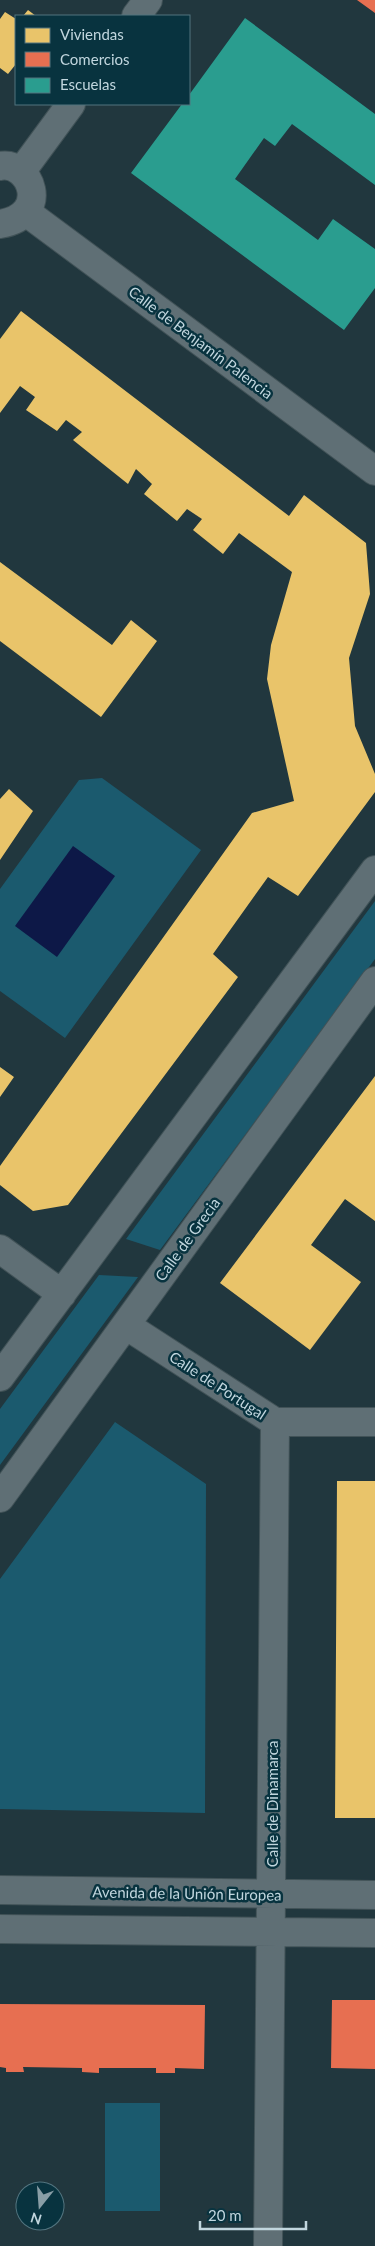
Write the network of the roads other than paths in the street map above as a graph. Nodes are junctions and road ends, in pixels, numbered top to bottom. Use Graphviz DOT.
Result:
graph roads {
  1 [pos="148,0"];
  2 [pos="137,15"];
  3 [pos="70,105"];
  4 [pos="10,169"];
  5 [pos="26,212"];
  6 [pos="0,224"];
  7 [pos="375,471"];
  8 [pos="375,870"];
  9 [pos="375,981"];
  10 [pos="0,1249"];
  11 [pos="62,1294"];
  12 [pos="127,1326"];
  13 [pos="0,1377"];
  14 [pos="275,1422"];
  15 [pos="375,1422"];
  16 [pos="0,1498"];
  17 [pos="0,1890"];
  18 [pos="272,1894"];
  19 [pos="375,1895"];
  20 [pos="0,1930"];
  21 [pos="272,1932"];
  22 [pos="375,1933"];
  23 [pos="268,2246"];
  1 -- 2 [label="street"];
  3 -- 4 [label="street"];
  4 -- 5 [label="street"];
  5 -- 6 [label="street"];
  5 -- 7 [label="street, Calle de Benjamín Palencia"];
  8 -- 11 [label="street"];
  9 -- 12 [label="street, Calle de Grecia"];
  10 -- 11 [label="street"];
  11 -- 13 [label="street"];
  12 -- 14 [label="street, Calle de Portugal"];
  12 -- 16 [label="street, Calle de Grecia"];
  14 -- 15 [label="street, Calle de Portugal"];
  14 -- 18 [label="street, Calle de Dinamarca"];
  17 -- 18 [label="street, Avenida de la Unión Europea"];
  18 -- 19 [label="street, Avenida de la Unión Europea"];
  18 -- 21 [label="street, Calle de Dinamarca"];
  20 -- 21 [label="street"];
  21 -- 22 [label="street"];
  21 -- 23 [label="street, Calle de Dinamarca"];
}
